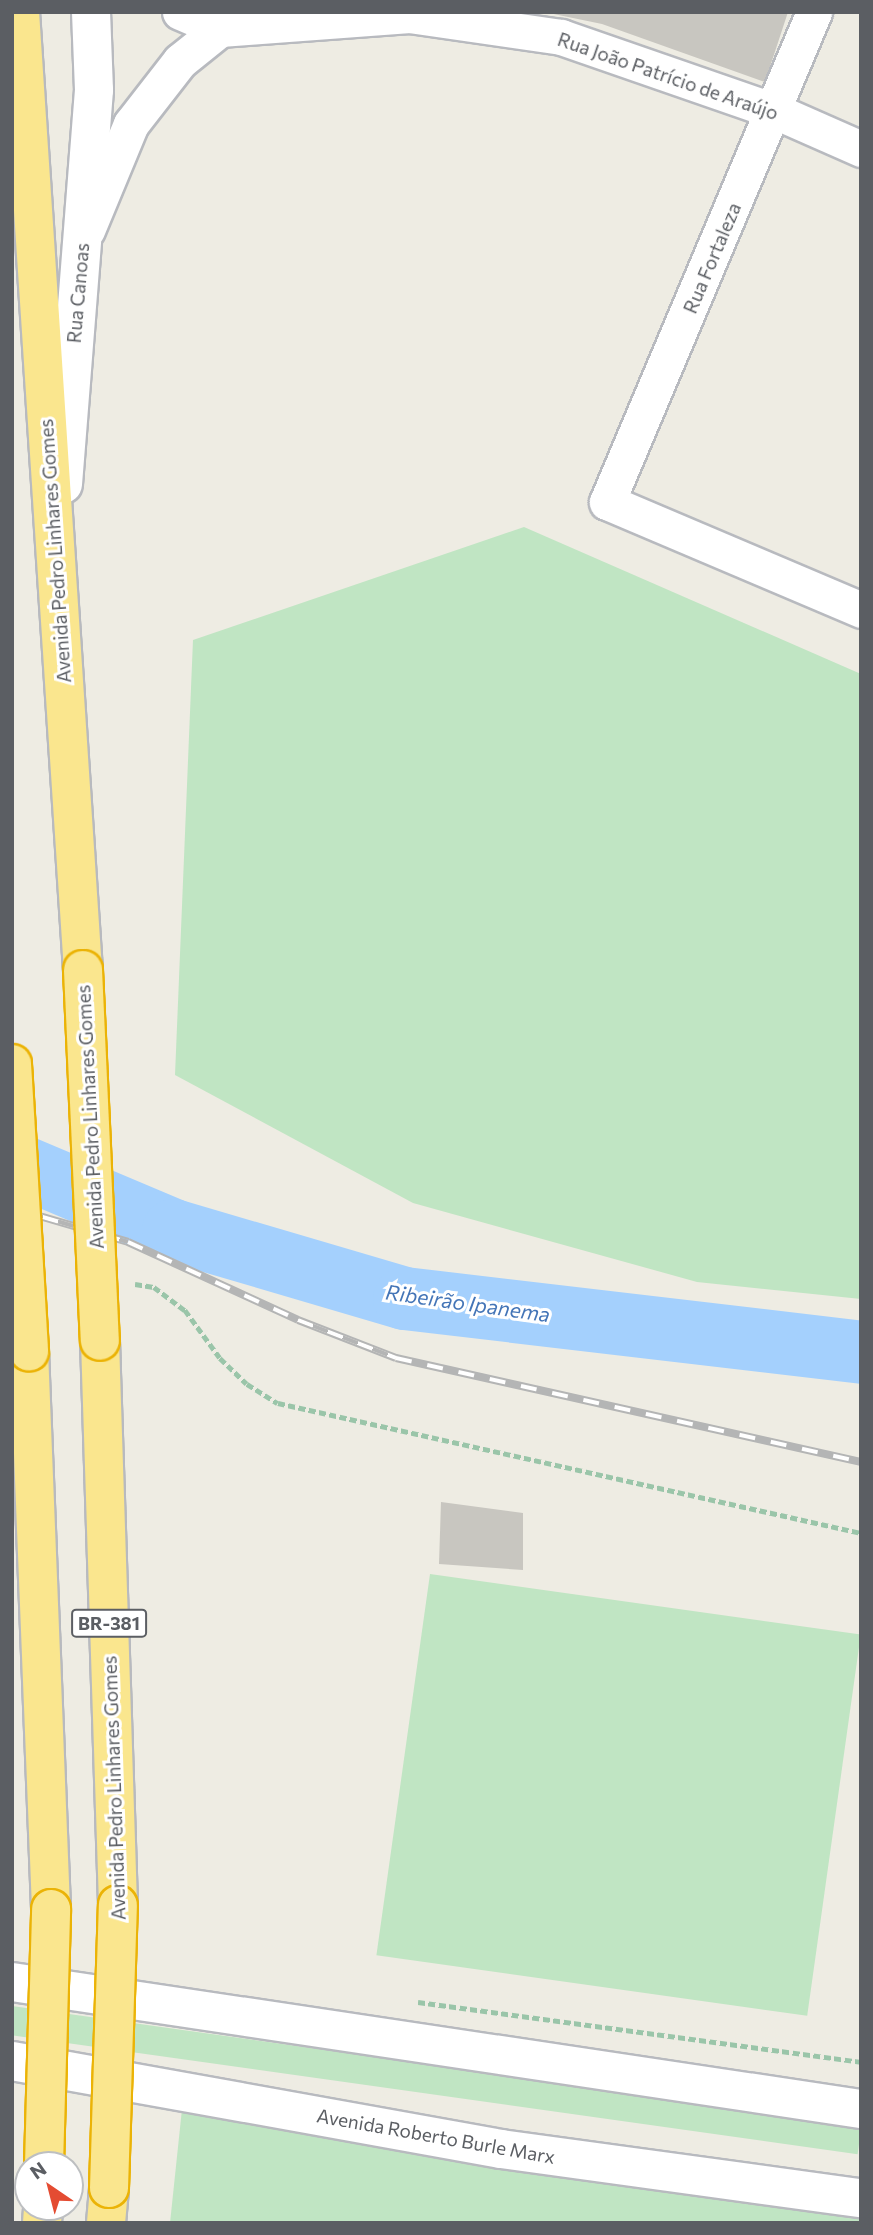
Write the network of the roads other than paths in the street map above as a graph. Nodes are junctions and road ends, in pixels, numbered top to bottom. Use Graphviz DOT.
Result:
graph roads {
  1 [pos="20,12"];
  2 [pos="91,12"];
  3 [pos="180,12"];
  4 [pos="814,12"];
  5 [pos="220,30"];
  6 [pos="775,111"];
  7 [pos="861,149"];
  8 [pos="82,242"];
  9 [pos="55,573"];
  10 [pos="861,610"];
  11 [pos="12,1064"];
  12 [pos="12,1983"];
  13 [pos="12,2061"];
  14 [pos="861,2109"];
  15 [pos="44,2151"];
  16 [pos="861,2198"];
  17 [pos="108,2205"];
  1 -- 9 [label="highway, Avenida Pedro Linhares Gomes / BR-381"];
  2 -- 8 [label="main road, Rua Canoas"];
  3 -- 5 [label="street"];
  4 -- 6 [label="street, Rua Fortaleza"];
  5 -- 6 [label="street, Rua João Patrício de Araújo"];
  5 -- 8 [label="street"];
  6 -- 7 [label="street, Rua João Patrício de Araújo"];
  6 -- 10 [label="street, Rua Fortaleza"];
  8 -- 9 [label="main road, Rua Canoas"];
  9 -- 17 [label="highway, Avenida Pedro Linhares Gomes / BR-381, bridge"];
  11 -- 15 [label="highway, bridge"];
  12 -- 14 [label="main road"];
  13 -- 16 [label="main road, Avenida Roberto Burle Marx"];
}
